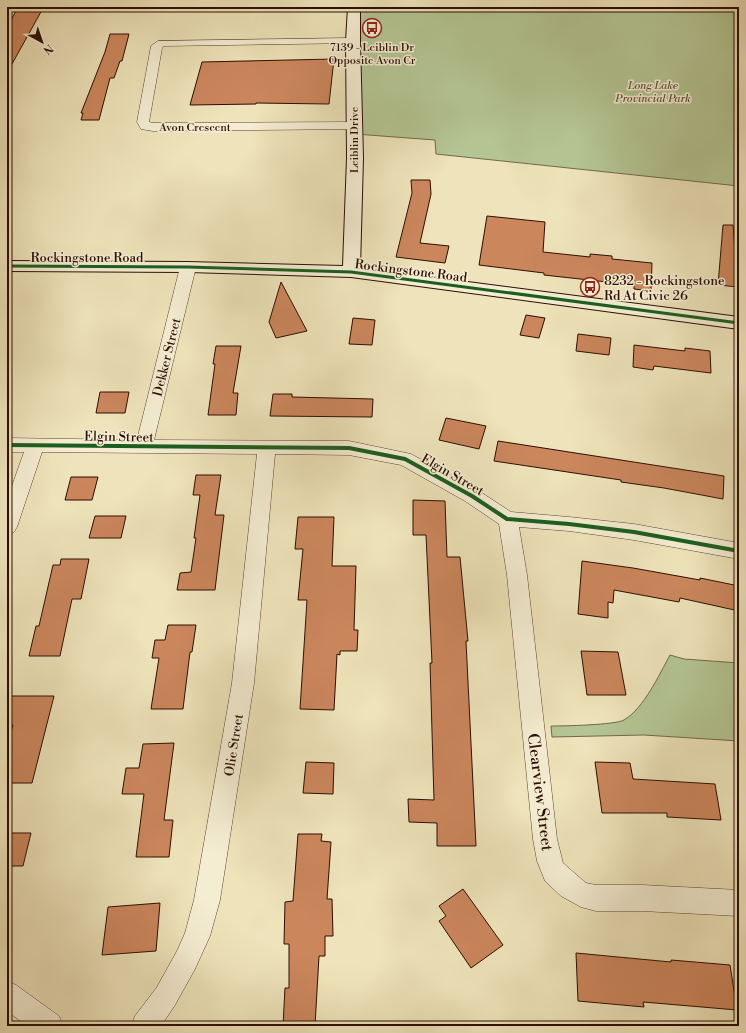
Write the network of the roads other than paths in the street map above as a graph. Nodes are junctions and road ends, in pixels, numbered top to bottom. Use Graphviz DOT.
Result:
graph roads {
  1 [pos="354,7"];
  2 [pos="353,42"];
  3 [pos="355,126"];
  4 [pos="7,266"];
  5 [pos="188,267"];
  6 [pos="351,272"];
  7 [pos="739,323"];
  8 [pos="7,445"];
  9 [pos="36,445"];
  10 [pos="144,446"];
  11 [pos="267,448"];
  12 [pos="506,519"];
  13 [pos="7,527"];
  14 [pos="739,551"];
  15 [pos="739,903"];
  16 [pos="7,994"];
  17 [pos="49,1026"];
  18 [pos="145,1026"];
  1 -- 2 [label="street, Leiblin Drive"];
  2 -- 3 [label="street, Leiblin Drive"];
  2 -- 3 [label="street, Avon Crescent"];
  3 -- 6 [label="street, Leiblin Drive"];
  4 -- 5 [label="street, Rockingstone Road"];
  5 -- 6 [label="street, Rockingstone Road"];
  5 -- 10 [label="street, Dekker Street"];
  6 -- 7 [label="street, Rockingstone Road"];
  8 -- 9 [label="street, Elgin Street"];
  9 -- 10 [label="street, Elgin Street"];
  9 -- 13 [label="street"];
  10 -- 11 [label="street, Elgin Street"];
  11 -- 12 [label="street, Elgin Street"];
  11 -- 18 [label="street, Olie Street"];
  12 -- 14 [label="street, Elgin Street"];
  12 -- 15 [label="street, Clearview Street"];
  16 -- 17 [label="street"];
}
